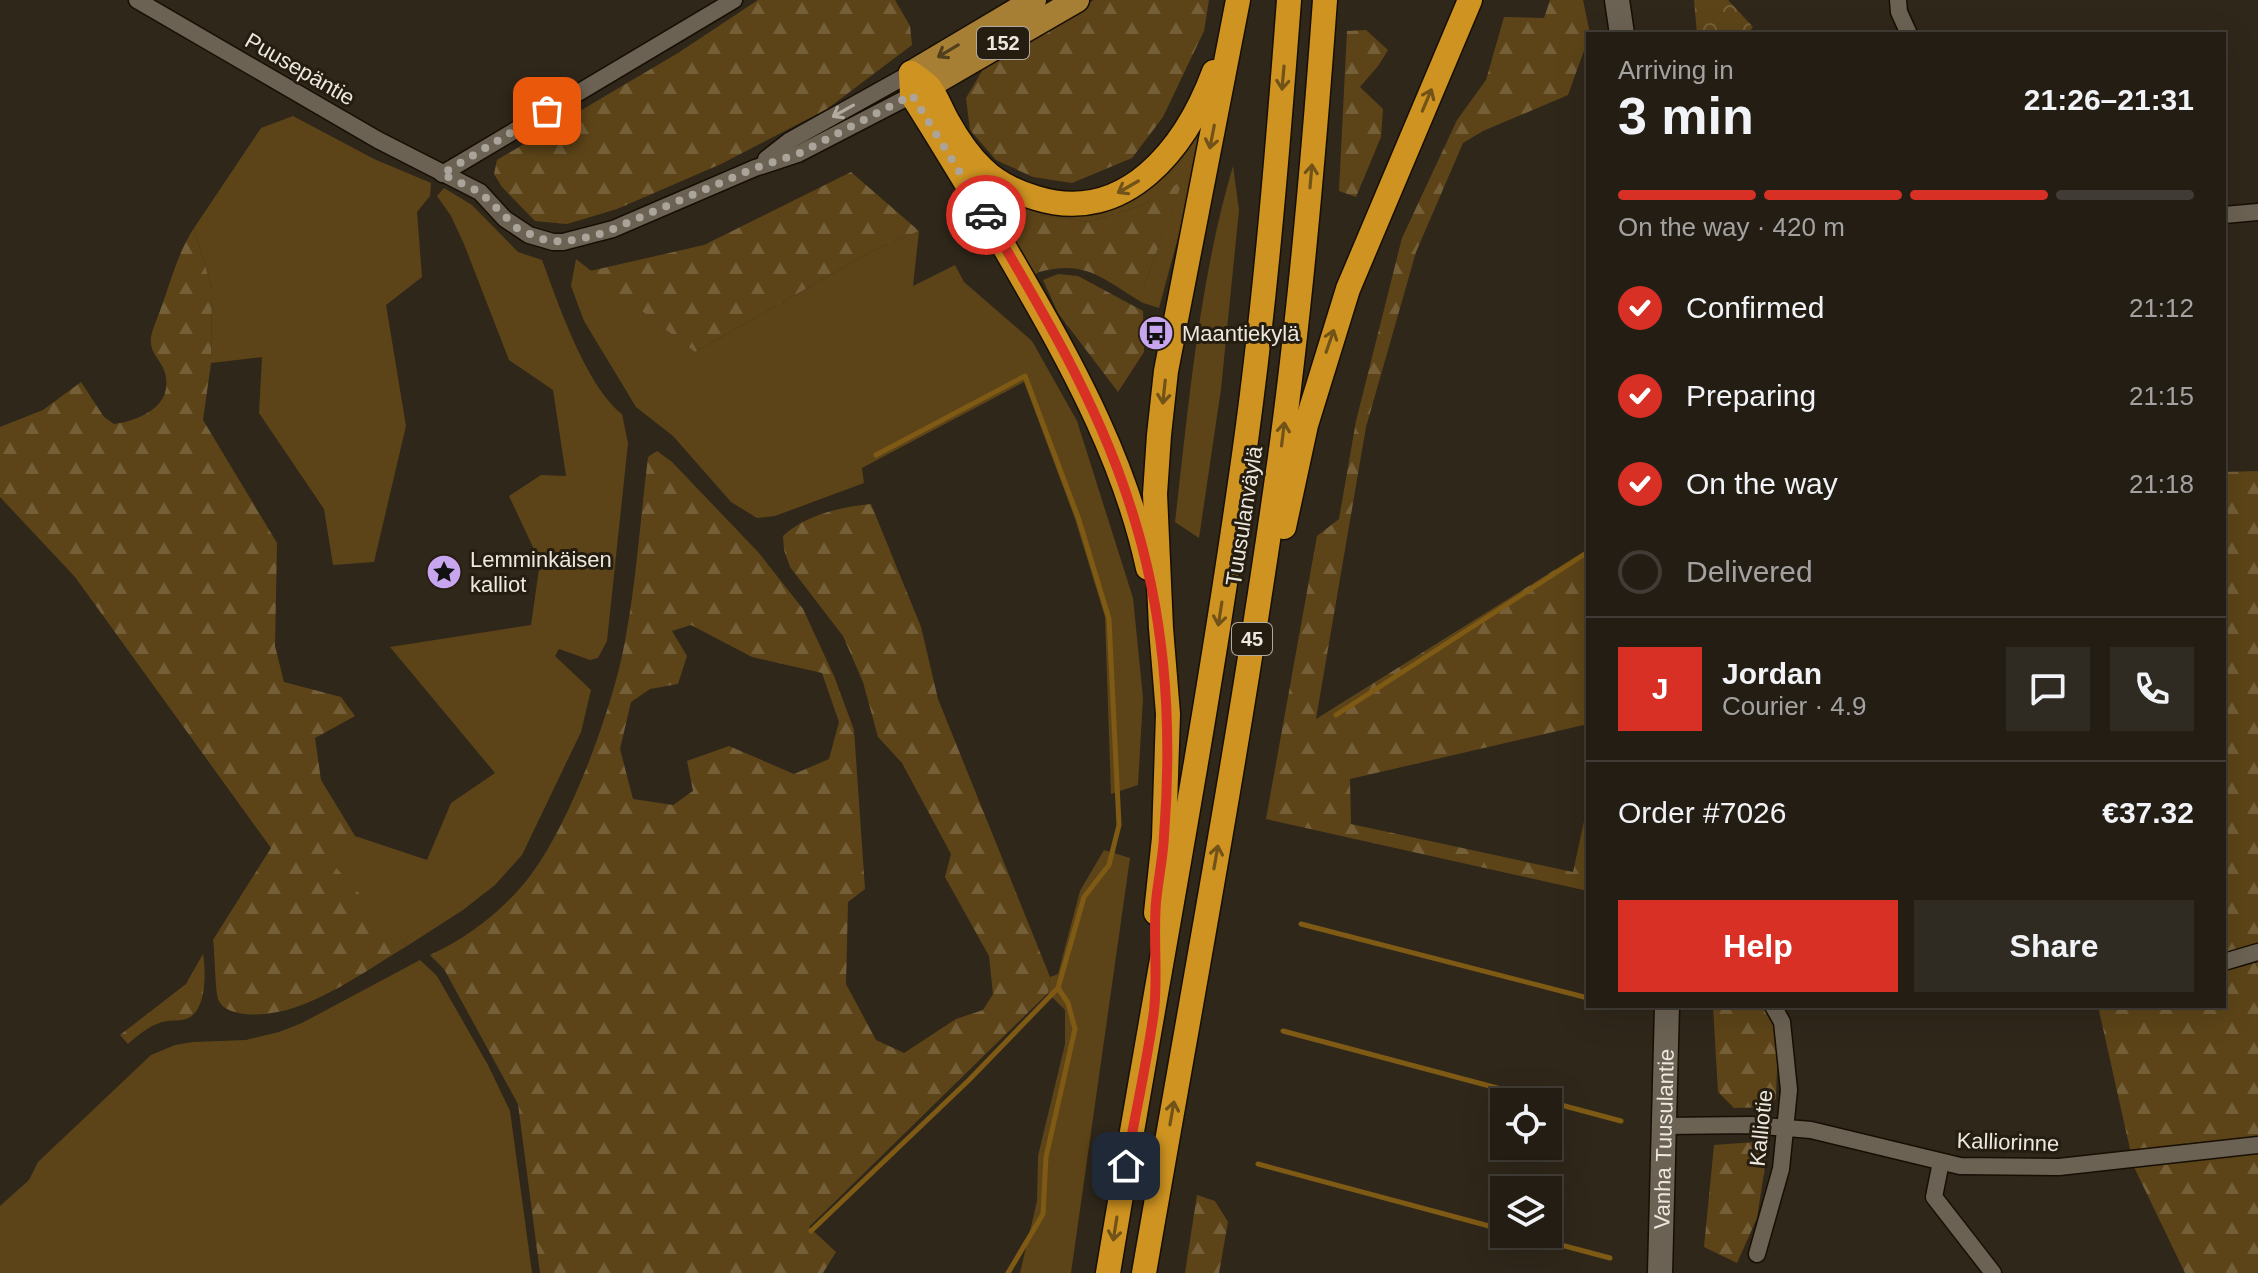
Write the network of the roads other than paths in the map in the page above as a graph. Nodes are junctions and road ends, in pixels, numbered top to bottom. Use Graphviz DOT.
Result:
graph roads {
  1 [pos="137,0"];
  2 [pos="734,0"];
  3 [pos="1034,0"];
  4 [pos="1077,0"];
  5 [pos="1289,0"];
  6 [pos="1325,0"];
  7 [pos="1470,0"];
  8 [pos="1617,0"];
  9 [pos="1898,0"];
  10 [pos="1237,2"];
  11 [pos="1622,32"];
  12 [pos="1908,32"];
  13 [pos="917,85"];
  14 [pos="442,174"];
  15 [pos="2258,212"];
  16 [pos="2226,215"];
  17 [pos="1161,628"];
  18 [pos="1240,716"];
  19 [pos="2258,952"];
  20 [pos="2226,961"];
  21 [pos="1667,1008"];
  22 [pos="1774,1008"];
  23 [pos="1154,1010"];
  24 [pos="1664,1126"];
  25 [pos="1785,1127"];
  26 [pos="2258,1145"];
  27 [pos="1941,1162"];
  28 [pos="1757,1254"];
  29 [pos="1108,1273"];
  30 [pos="1144,1273"];
  31 [pos="1660,1273"];
  32 [pos="1993,1273"];
  1 -- 14 [label="street, Puusepäntie"];
  2 -- 14 [label="street"];
  3 -- 13 [label="main road, 152, one-way"];
  4 -- 13 [label="main road, 152"];
  5 -- 23 [label="highway, Tuusulanväylä / 45, one-way"];
  18 -- 6 [label="highway, Tuusulanväylä / 45, one-way"];
  18 -- 7 [label="highway, one-way"];
  8 -- 11 [label="main road"];
  9 -- 12 [label="street"];
  10 -- 13 [label="highway, one-way"];
  10 -- 17 [label="highway, one-way"];
  13 -- 14 [label="street, Puusepäntie"];
  13 -- 17 [label="highway"];
  15 -- 16 [label="street"];
  17 -- 23 [label="highway"];
  30 -- 18 [label="highway, Tuusulanväylä / 45, one-way"];
  19 -- 20 [label="street"];
  21 -- 24 [label="main road, Vanha Tuusulantie"];
  22 -- 25 [label="street, Kalliotie"];
  23 -- 29 [label="highway, Tuusulanväylä / 45, one-way"];
  24 -- 25 [label="street, Kalliorinne"];
  24 -- 31 [label="main road, Vanha Tuusulantie"];
  25 -- 27 [label="street, Kalliorinne"];
  25 -- 28 [label="street, Kalliotie"];
  26 -- 27 [label="street, Kalliorinne"];
  27 -- 32 [label="street"];
}
